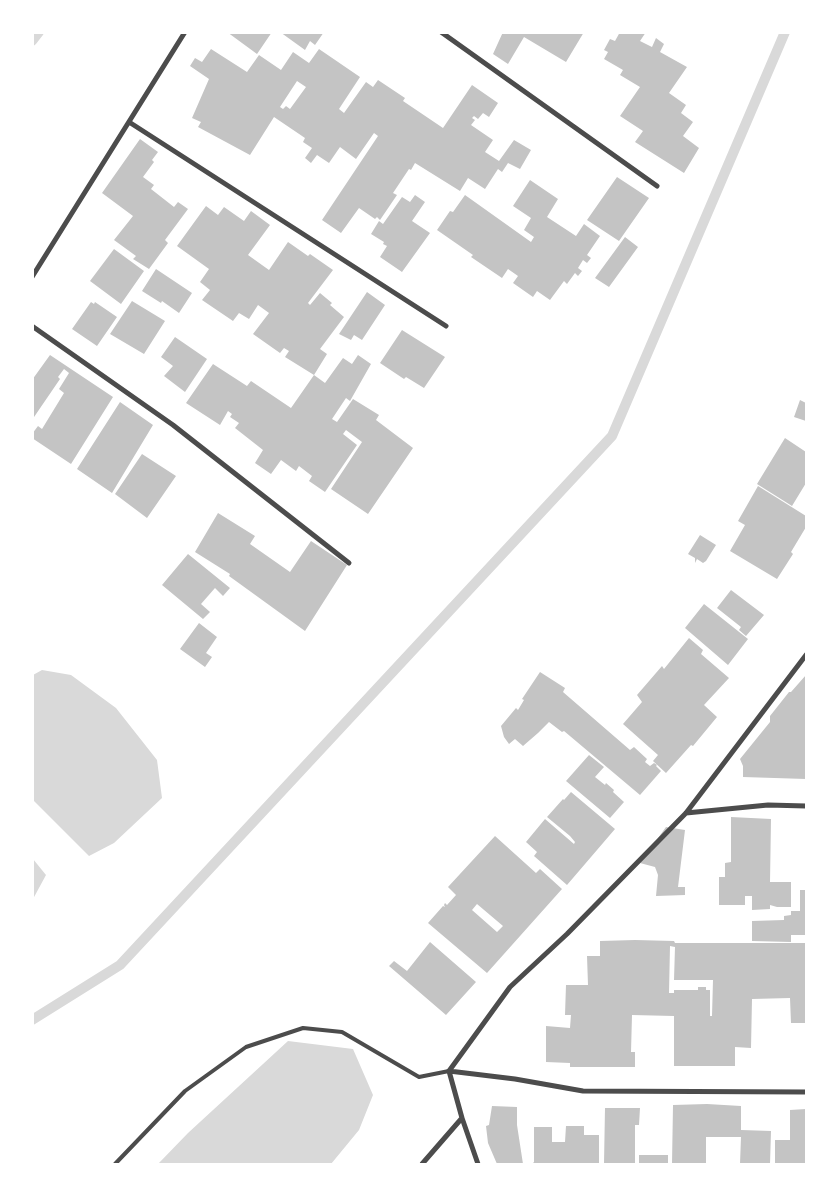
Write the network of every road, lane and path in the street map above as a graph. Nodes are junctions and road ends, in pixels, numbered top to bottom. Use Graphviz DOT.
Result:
graph roads {
  1 [pos="185,32"];
  2 [pos="442,32"];
  3 [pos="129,122"];
  4 [pos="656,186"];
  5 [pos="32,276"];
  6 [pos="32,326"];
  7 [pos="446,326"];
  8 [pos="349,563"];
  9 [pos="806,655"];
  10 [pos="806,806"];
  11 [pos="686,813"];
  12 [pos="449,1071"];
  13 [pos="806,1092"];
  14 [pos="462,1118"];
  15 [pos="115,1164"];
  16 [pos="422,1164"];
  17 [pos="478,1164"];
  1 -- 3 [label="street"];
  2 -- 4 [label="street"];
  3 -- 5 [label="street"];
  3 -- 7 [label="street"];
  6 -- 8 [label="street"];
  9 -- 11 [label="street"];
  10 -- 11 [label="street"];
  11 -- 12 [label="street"];
  12 -- 13 [label="street"];
  12 -- 14 [label="street"];
  12 -- 15 [label="lane"];
  14 -- 16 [label="street"];
  14 -- 17 [label="street"];
}
